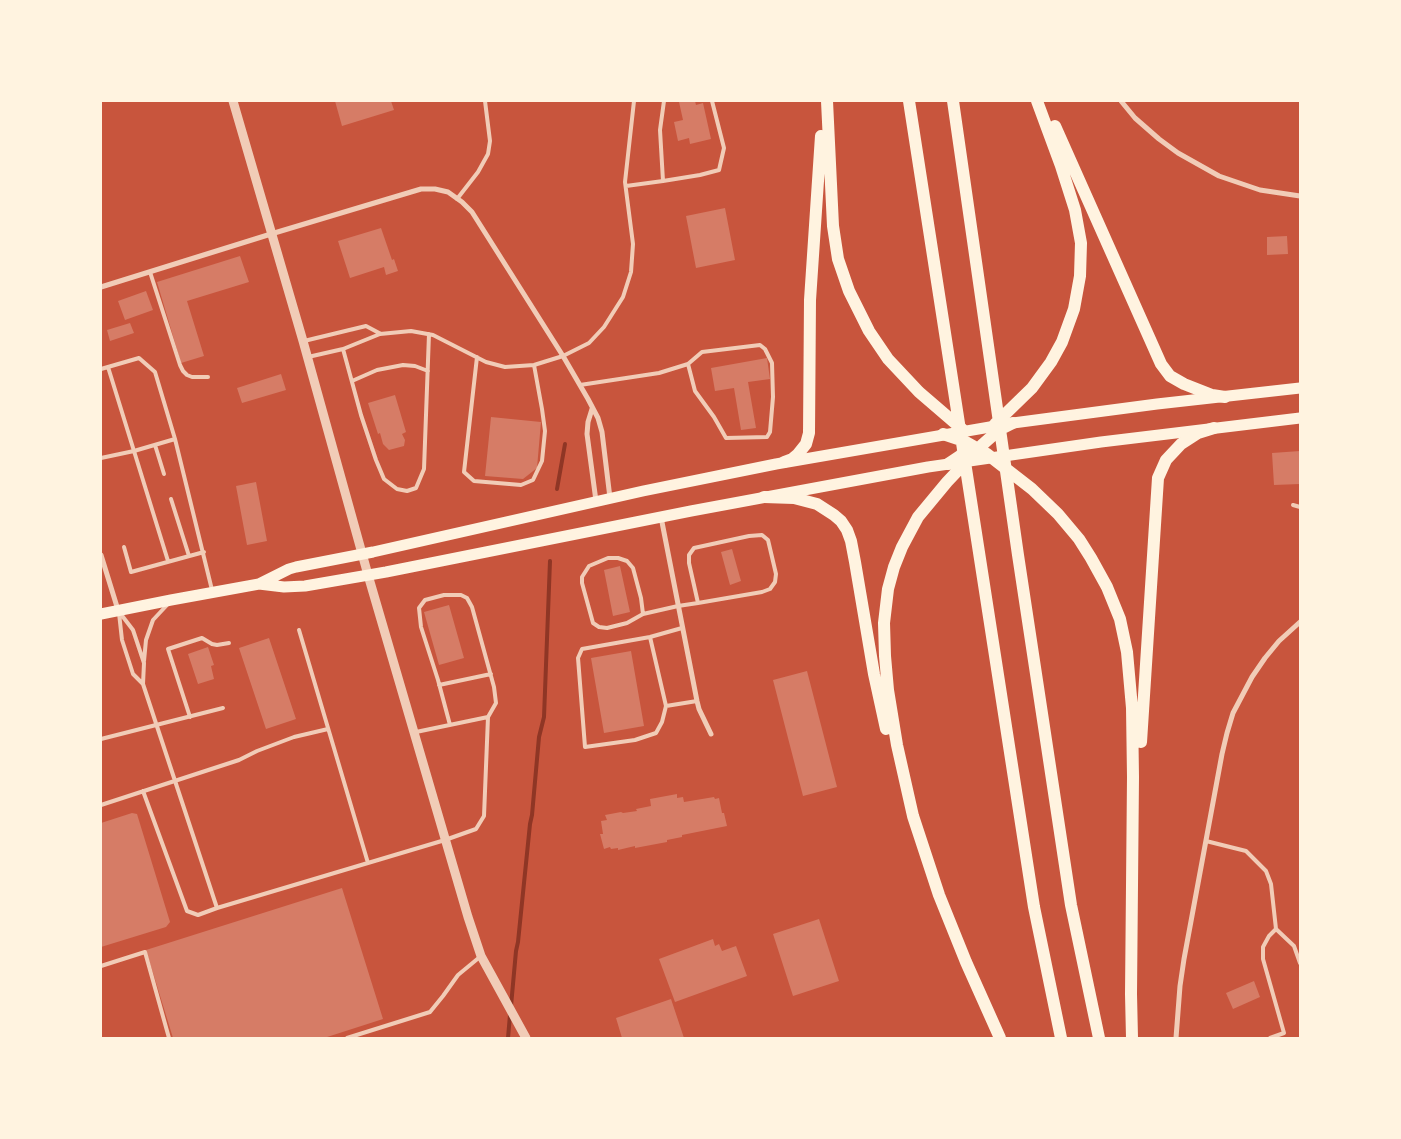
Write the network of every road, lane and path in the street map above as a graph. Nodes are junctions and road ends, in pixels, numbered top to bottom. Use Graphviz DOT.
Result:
graph roads {
  1 [pos="233,101"];
  2 [pos="485,101"];
  3 [pos="634,101"];
  4 [pos="664,101"];
  5 [pos="712,101"];
  6 [pos="826,101"];
  7 [pos="908,101"];
  8 [pos="953,101"];
  9 [pos="1037,101"];
  10 [pos="1043,101"];
  11 [pos="1121,101"];
  12 [pos="664,181"];
  13 [pos="626,186"];
  14 [pos="1300,196"];
  15 [pos="457,199"];
  16 [pos="271,234"];
  17 [pos="150,272"];
  18 [pos="101,287"];
  19 [pos="380,334"];
  20 [pos="429,334"];
  21 [pos="303,341"];
  22 [pos="343,349"];
  23 [pos="562,356"];
  24 [pos="308,357"];
  25 [pos="477,357"];
  26 [pos="688,364"];
  27 [pos="534,365"];
  28 [pos="108,367"];
  29 [pos="101,370"];
  30 [pos="428,371"];
  31 [pos="208,377"];
  32 [pos="352,381"];
  33 [pos="580,385"];
  34 [pos="1300,388"];
  35 [pos="1226,396"];
  36 [pos="592,409"];
  37 [pos="1300,418"];
  38 [pos="1013,423"];
  39 [pos="992,426"];
  40 [pos="1214,428"];
  41 [pos="964,431"];
  42 [pos="943,434"];
  43 [pos="175,440"];
  44 [pos="977,444"];
  45 [pos="155,445"];
  46 [pos="134,451"];
  47 [pos="1009,456"];
  48 [pos="101,458"];
  49 [pos="992,458"];
  50 [pos="966,461"];
  51 [pos="784,462"];
  52 [pos="948,464"];
  53 [pos="164,474"];
  54 [pos="764,496"];
  55 [pos="610,498"];
  56 [pos="171,499"];
  57 [pos="596,502"];
  58 [pos="1293,505"];
  59 [pos="1300,507"];
  60 [pos="661,517"];
  61 [pos="124,547"];
  62 [pos="204,552"];
  63 [pos="101,554"];
  64 [pos="362,554"];
  65 [pos="189,556"];
  66 [pos="168,561"];
  67 [pos="368,575"];
  68 [pos="259,584"];
  69 [pos="212,592"];
  70 [pos="171,600"];
  71 [pos="698,603"];
  72 [pos="678,606"];
  73 [pos="118,611"];
  74 [pos="101,614"];
  75 [pos="643,614"];
  76 [pos="1300,622"];
  77 [pos="682,628"];
  78 [pos="299,630"];
  79 [pos="650,637"];
  80 [pos="229,642"];
  81 [pos="144,663"];
  82 [pos="491,674"];
  83 [pos="143,684"];
  84 [pos="439,685"];
  85 [pos="697,701"];
  86 [pos="666,706"];
  87 [pos="223,708"];
  88 [pos="190,717"];
  89 [pos="488,717"];
  90 [pos="156,725"];
  91 [pos="450,725"];
  92 [pos="328,729"];
  93 [pos="413,732"];
  94 [pos="712,734"];
  95 [pos="101,739"];
  96 [pos="175,780"];
  97 [pos="143,791"];
  98 [pos="101,805"];
  99 [pos="913,816"];
  100 [pos="444,840"];
  101 [pos="1206,840"];
  102 [pos="1132,857"];
  103 [pos="368,863"];
  104 [pos="217,908"];
  105 [pos="1276,929"];
  106 [pos="1294,946"];
  107 [pos="1300,946"];
  108 [pos="482,956"];
  109 [pos="1300,963"];
  110 [pos="101,966"];
  111 [pos="1285,1035"];
  112 [pos="169,1038"];
  113 [pos="348,1038"];
  114 [pos="526,1038"];
  115 [pos="1000,1038"];
  116 [pos="1061,1038"];
  117 [pos="1099,1038"];
  118 [pos="1132,1038"];
  119 [pos="1176,1038"];
  120 [pos="1270,1038"];
  1 -- 16 [label="street"];
  2 -- 15 [label="lane"];
  3 -- 13 [label="lane"];
  4 -- 12 [label="lane"];
  5 -- 12 [label="lane"];
  6 -- 41 [label="highway"];
  6 -- 51 [label="highway"];
  7 -- 116 [label="highway"];
  8 -- 117 [label="highway"];
  9 -- 39 [label="highway"];
  10 -- 35 [label="highway"];
  11 -- 14 [label="street"];
  12 -- 13 [label="lane"];
  13 -- 23 [label="lane"];
  15 -- 16 [label="street"];
  15 -- 23 [label="street"];
  16 -- 17 [label="street"];
  16 -- 21 [label="street"];
  17 -- 18 [label="street"];
  17 -- 31 [label="lane"];
  19 -- 20 [label="lane"];
  19 -- 21 [label="lane"];
  19 -- 22 [label="lane"];
  20 -- 25 [label="lane"];
  20 -- 30 [label="lane"];
  21 -- 24 [label="street"];
  22 -- 24 [label="lane"];
  22 -- 32 [label="lane"];
  23 -- 27 [label="lane"];
  23 -- 33 [label="street"];
  24 -- 64 [label="street"];
  25 -- 27 [label="lane"];
  25 -- 27 [label="lane"];
  26 -- 26 [label="lane"];
  26 -- 33 [label="lane"];
  28 -- 29 [label="lane"];
  28 -- 43 [label="lane"];
  28 -- 46 [label="lane"];
  30 -- 32 [label="lane"];
  30 -- 32 [label="lane"];
  33 -- 36 [label="street"];
  34 -- 35 [label="main road"];
  35 -- 38 [label="main road"];
  36 -- 55 [label="street"];
  36 -- 57 [label="street"];
  37 -- 40 [label="main road"];
  38 -- 39 [label="main road"];
  38 -- 44 [label="highway"];
  39 -- 41 [label="main road"];
  39 -- 44 [label="highway"];
  40 -- 47 [label="main road"];
  40 -- 102 [label="highway"];
  41 -- 42 [label="main road"];
  41 -- 44 [label="highway"];
  42 -- 44 [label="highway"];
  42 -- 51 [label="main road"];
  43 -- 45 [label="lane"];
  43 -- 62 [label="lane"];
  44 -- 47 [label="highway"];
  44 -- 49 [label="highway"];
  44 -- 50 [label="highway"];
  44 -- 52 [label="highway"];
  45 -- 46 [label="lane"];
  45 -- 53 [label="lane"];
  46 -- 48 [label="lane"];
  46 -- 66 [label="lane"];
  47 -- 49 [label="main road"];
  49 -- 50 [label="main road"];
  49 -- 102 [label="highway"];
  50 -- 52 [label="main road"];
  50 -- 99 [label="highway"];
  51 -- 55 [label="main road"];
  52 -- 54 [label="main road"];
  54 -- 60 [label="main road"];
  54 -- 99 [label="highway"];
  55 -- 57 [label="main road"];
  56 -- 65 [label="lane"];
  57 -- 64 [label="main road"];
  58 -- 59 [label="lane"];
  60 -- 67 [label="main road"];
  60 -- 72 [label="street"];
  61 -- 66 [label="lane"];
  62 -- 65 [label="lane"];
  62 -- 69 [label="lane"];
  63 -- 73 [label="street"];
  64 -- 67 [label="street"];
  64 -- 68 [label="main road"];
  65 -- 66 [label="lane"];
  67 -- 68 [label="main road"];
  67 -- 93 [label="street"];
  68 -- 69 [label="main road"];
  69 -- 70 [label="main road"];
  70 -- 73 [label="main road"];
  70 -- 81 [label="lane"];
  71 -- 71 [label="lane"];
  71 -- 72 [label="lane"];
  72 -- 75 [label="lane"];
  72 -- 77 [label="street"];
  73 -- 74 [label="main road"];
  73 -- 81 [label="lane"];
  73 -- 83 [label="lane"];
  75 -- 75 [label="lane"];
  76 -- 101 [label="street"];
  77 -- 79 [label="lane"];
  77 -- 85 [label="street"];
  78 -- 92 [label="lane"];
  79 -- 86 [label="lane"];
  79 -- 86 [label="lane"];
  80 -- 88 [label="lane"];
  81 -- 83 [label="lane"];
  82 -- 84 [label="lane"];
  82 -- 84 [label="lane"];
  82 -- 89 [label="lane"];
  83 -- 90 [label="lane"];
  84 -- 91 [label="lane"];
  85 -- 86 [label="lane"];
  85 -- 94 [label="street"];
  87 -- 88 [label="lane"];
  88 -- 90 [label="lane"];
  89 -- 91 [label="lane"];
  89 -- 100 [label="lane"];
  90 -- 95 [label="lane"];
  90 -- 96 [label="lane"];
  91 -- 93 [label="lane"];
  92 -- 96 [label="lane"];
  92 -- 103 [label="lane"];
  93 -- 100 [label="street"];
  96 -- 97 [label="lane"];
  96 -- 104 [label="lane"];
  97 -- 98 [label="lane"];
  97 -- 104 [label="lane"];
  99 -- 115 [label="highway"];
  100 -- 103 [label="lane"];
  100 -- 108 [label="street"];
  101 -- 105 [label="lane"];
  101 -- 119 [label="street"];
  102 -- 118 [label="highway"];
  103 -- 104 [label="lane"];
  105 -- 106 [label="lane"];
  105 -- 111 [label="lane"];
  106 -- 107 [label="lane"];
  106 -- 109 [label="lane"];
  108 -- 113 [label="lane"];
  108 -- 114 [label="street"];
  110 -- 112 [label="lane"];
  111 -- 120 [label="lane"];
}
